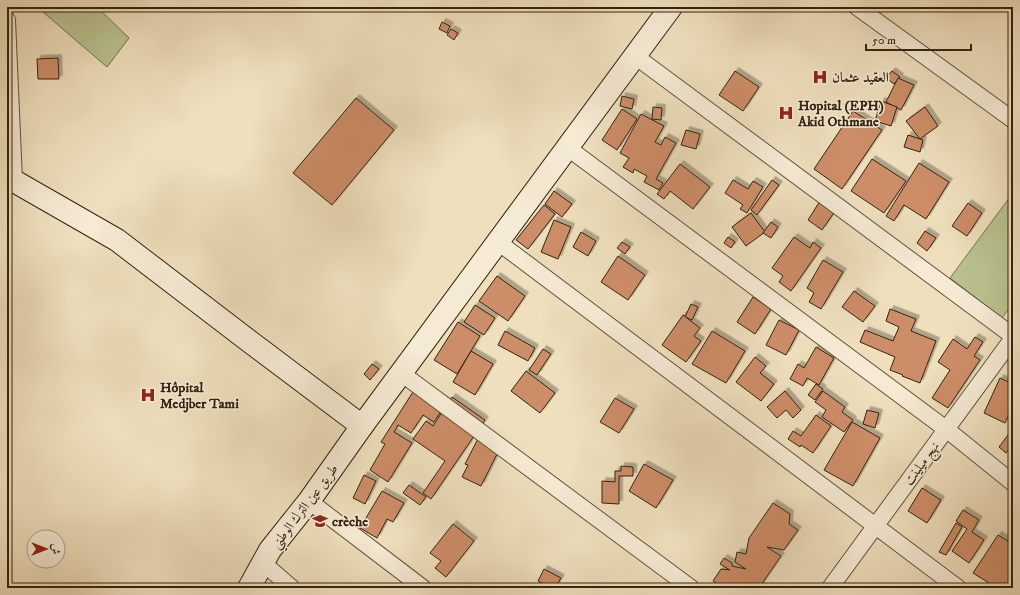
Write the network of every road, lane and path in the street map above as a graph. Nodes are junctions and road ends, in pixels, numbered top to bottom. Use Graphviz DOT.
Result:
graph roads {
  1 [pos="671,7"];
  2 [pos="857,7"];
  3 [pos="7,20"];
  4 [pos="636,56"];
  5 [pos="1013,120"];
  6 [pos="568,148"];
  7 [pos="10,180"];
  8 [pos="498,242"];
  9 [pos="1013,337"];
  10 [pos="401,372"];
  11 [pos="362,426"];
  12 [pos="946,429"];
  13 [pos="1013,483"];
  14 [pos="309,501"];
  15 [pos="875,526"];
  16 [pos="263,563"];
  17 [pos="249,588"];
  18 [pos="292,588"];
  19 [pos="423,588"];
  20 [pos="691,588"];
  21 [pos="830,588"];
  22 [pos="958,588"];
  1 -- 4 [label="main road, طريق عين الترك الوطني"];
  2 -- 5 [label="street"];
  3 -- 7 [label="street"];
  4 -- 6 [label="main road, طريق عين الترك الوطني"];
  4 -- 9 [label="street"];
  6 -- 8 [label="main road, طريق عين الترك الوطني"];
  6 -- 12 [label="street"];
  7 -- 11 [label="main road"];
  8 -- 10 [label="main road, طريق عين الترك الوطني"];
  8 -- 15 [label="street"];
  9 -- 12 [label="street, نهج ميلينت"];
  10 -- 11 [label="main road, طريق عين الترك الوطني"];
  10 -- 20 [label="street"];
  11 -- 14 [label="main road, طريق عين الترك الوطني"];
  12 -- 13 [label="street"];
  12 -- 15 [label="street, نهج ميلينت"];
  14 -- 16 [label="main road, طريق عين الترك الوطني"];
  14 -- 19 [label="street"];
  15 -- 21 [label="street, نهج ميلينت"];
  15 -- 22 [label="street"];
  16 -- 17 [label="main road, طريق عين الترك الوطني"];
  16 -- 18 [label="street"];
}
